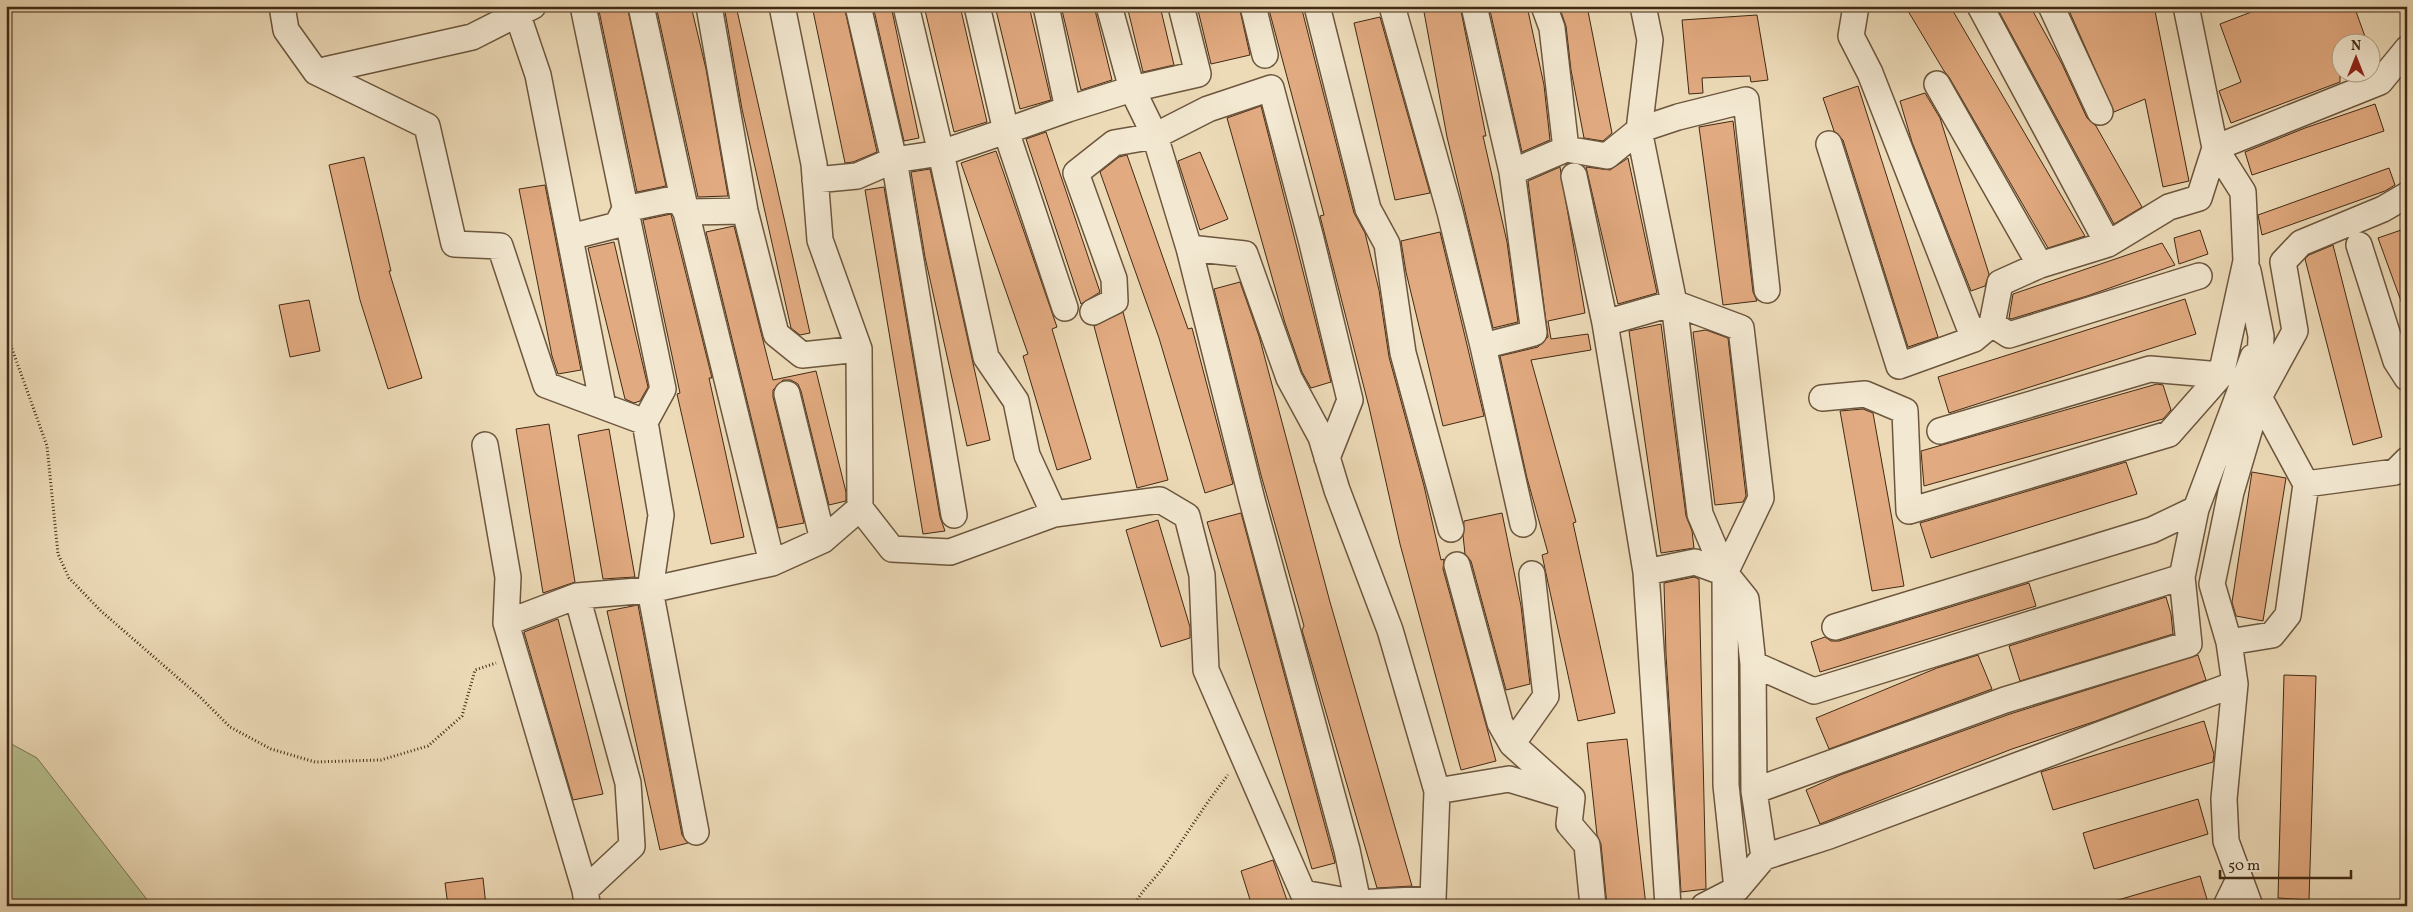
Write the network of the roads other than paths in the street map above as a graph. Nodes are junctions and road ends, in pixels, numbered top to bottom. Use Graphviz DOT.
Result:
graph roads {
  1 [pos="282,6"];
  2 [pos="583,6"];
  3 [pos="641,6"];
  4 [pos="709,6"];
  5 [pos="782,6"];
  6 [pos="858,6"];
  7 [pos="906,6"];
  8 [pos="977,6"];
  9 [pos="1046,6"];
  10 [pos="1109,6"];
  11 [pos="1182,6"];
  12 [pos="1253,6"];
  13 [pos="1317,6"];
  14 [pos="1392,6"];
  15 [pos="1474,6"];
  16 [pos="1544,6"];
  17 [pos="1643,6"];
  18 [pos="1856,6"];
  19 [pos="1980,6"];
  20 [pos="2051,6"];
  21 [pos="2186,6"];
  22 [pos="525,10"];
  23 [pos="2407,49"];
  24 [pos="1265,55"];
  25 [pos="316,72"];
  26 [pos="1937,84"];
  27 [pos="1132,89"];
  28 [pos="1068,109"];
  29 [pos="2100,112"];
  30 [pos="1639,130"];
  31 [pos="1006,131"];
  32 [pos="1155,136"];
  33 [pos="1829,144"];
  34 [pos="2216,148"];
  35 [pos="1566,149"];
  36 [pos="940,153"];
  37 [pos="894,160"];
  38 [pos="1512,172"];
  39 [pos="1574,176"];
  40 [pos="815,180"];
  41 [pos="2407,196"];
  42 [pos="625,209"];
  43 [pos="745,210"];
  44 [pos="686,212"];
  45 [pos="570,238"];
  46 [pos="2108,244"];
  47 [pos="2359,245"];
  48 [pos="1189,248"];
  49 [pos="2246,261"];
  50 [pos="2040,265"];
  51 [pos="2198,276"];
  52 [pos="1767,290"];
  53 [pos="1674,303"];
  54 [pos="1065,308"];
  55 [pos="1094,312"];
  56 [pos="1605,323"];
  57 [pos="1983,331"];
  58 [pos="2261,336"];
  59 [pos="1483,346"];
  60 [pos="858,349"];
  61 [pos="2221,375"];
  62 [pos="2407,378"];
  63 [pos="787,394"];
  64 [pos="2259,397"];
  65 [pos="1822,398"];
  66 [pos="603,406"];
  67 [pos="645,422"];
  68 [pos="1940,431"];
  69 [pos="485,444"];
  70 [pos="1327,458"];
  71 [pos="2407,460"];
  72 [pos="2306,484"];
  73 [pos="860,508"];
  74 [pos="2196,509"];
  75 [pos="954,514"];
  76 [pos="1054,514"];
  77 [pos="1523,524"];
  78 [pos="1451,529"];
  79 [pos="823,540"];
  80 [pos="772,563"];
  81 [pos="1457,565"];
  82 [pos="1646,572"];
  83 [pos="1725,573"];
  84 [pos="1532,574"];
  85 [pos="2182,577"];
  86 [pos="650,590"];
  87 [pos="577,596"];
  88 [pos="506,624"];
  89 [pos="1835,627"];
  90 [pos="2229,642"];
  91 [pos="1753,664"];
  92 [pos="2235,684"];
  93 [pos="1512,744"];
  94 [pos="1437,791"];
  95 [pos="1754,791"];
  96 [pos="1572,798"];
  97 [pos="696,832"];
  98 [pos="1764,858"];
  99 [pos="2239,879"];
  100 [pos="1737,889"];
  101 [pos="586,898"];
  102 [pos="1358,903"];
  103 [pos="1593,906"];
  104 [pos="1668,906"];
  105 [pos="1704,906"];
  106 [pos="2226,906"];
  107 [pos="2250,906"];
  1 -- 25 [label="lane"];
  2 -- 42 [label="lane"];
  3 -- 44 [label="lane"];
  4 -- 43 [label="lane"];
  5 -- 40 [label="lane"];
  6 -- 37 [label="lane"];
  7 -- 36 [label="lane"];
  8 -- 31 [label="lane"];
  9 -- 28 [label="lane"];
  10 -- 27 [label="lane"];
  11 -- 27 [label="lane"];
  12 -- 24 [label="lane"];
  13 -- 78 [label="lane"];
  14 -- 59 [label="lane"];
  15 -- 38 [label="lane"];
  16 -- 35 [label="lane"];
  17 -- 30 [label="lane"];
  18 -- 57 [label="lane"];
  19 -- 46 [label="lane"];
  20 -- 29 [label="lane"];
  21 -- 34 [label="lane"];
  22 -- 25 [label="lane"];
  22 -- 45 [label="lane"];
  23 -- 34 [label="lane"];
  25 -- 66 [label="lane"];
  26 -- 50 [label="lane"];
  27 -- 28 [label="lane"];
  27 -- 32 [label="lane"];
  28 -- 31 [label="lane"];
  30 -- 35 [label="lane"];
  30 -- 52 [label="lane"];
  30 -- 53 [label="lane"];
  31 -- 36 [label="lane"];
  31 -- 54 [label="lane"];
  32 -- 48 [label="lane"];
  32 -- 55 [label="lane"];
  32 -- 70 [label="lane"];
  33 -- 57 [label="lane"];
  34 -- 46 [label="lane"];
  34 -- 49 [label="lane"];
  35 -- 38 [label="lane"];
  36 -- 37 [label="lane"];
  36 -- 76 [label="lane"];
  37 -- 40 [label="lane"];
  37 -- 75 [label="lane"];
  38 -- 59 [label="lane"];
  39 -- 56 [label="lane"];
  40 -- 60 [label="lane"];
  41 -- 64 [label="lane"];
  42 -- 44 [label="lane"];
  42 -- 45 [label="lane"];
  42 -- 67 [label="lane"];
  43 -- 44 [label="lane"];
  43 -- 60 [label="lane"];
  44 -- 80 [label="lane"];
  45 -- 66 [label="lane"];
  46 -- 50 [label="lane"];
  47 -- 62 [label="lane"];
  48 -- 70 [label="lane"];
  48 -- 102 [label="lane"];
  49 -- 58 [label="lane"];
  49 -- 61 [label="lane"];
  50 -- 57 [label="lane"];
  51 -- 57 [label="lane"];
  53 -- 56 [label="lane"];
  53 -- 83 [label="lane"];
  53 -- 83 [label="lane"];
  56 -- 82 [label="lane"];
  58 -- 64 [label="lane"];
  58 -- 74 [label="lane"];
  59 -- 77 [label="lane"];
  60 -- 73 [label="lane"];
  61 -- 65 [label="lane"];
  61 -- 68 [label="lane"];
  63 -- 79 [label="lane"];
  64 -- 72 [label="lane"];
  64 -- 90 [label="lane"];
  66 -- 67 [label="lane"];
  67 -- 86 [label="lane"];
  69 -- 88 [label="lane"];
  70 -- 94 [label="lane"];
  71 -- 72 [label="lane"];
  72 -- 90 [label="lane"];
  73 -- 76 [label="lane"];
  73 -- 79 [label="lane"];
  74 -- 85 [label="lane"];
  74 -- 89 [label="lane"];
  76 -- 102 [label="lane"];
  79 -- 80 [label="lane"];
  80 -- 86 [label="lane"];
  81 -- 93 [label="lane"];
  82 -- 83 [label="lane"];
  82 -- 104 [label="lane"];
  83 -- 91 [label="lane"];
  83 -- 100 [label="lane"];
  84 -- 93 [label="lane"];
  85 -- 91 [label="lane"];
  85 -- 95 [label="lane"];
  86 -- 87 [label="lane"];
  86 -- 97 [label="lane"];
  87 -- 88 [label="lane"];
  87 -- 101 [label="lane"];
  88 -- 101 [label="lane"];
  90 -- 92 [label="lane"];
  91 -- 95 [label="lane"];
  92 -- 98 [label="lane"];
  92 -- 99 [label="lane"];
  93 -- 96 [label="lane"];
  94 -- 96 [label="lane"];
  94 -- 102 [label="lane"];
  95 -- 98 [label="lane"];
  96 -- 103 [label="lane"];
  98 -- 100 [label="lane"];
  99 -- 106 [label="lane"];
  99 -- 107 [label="lane"];
  100 -- 105 [label="lane"];
}
